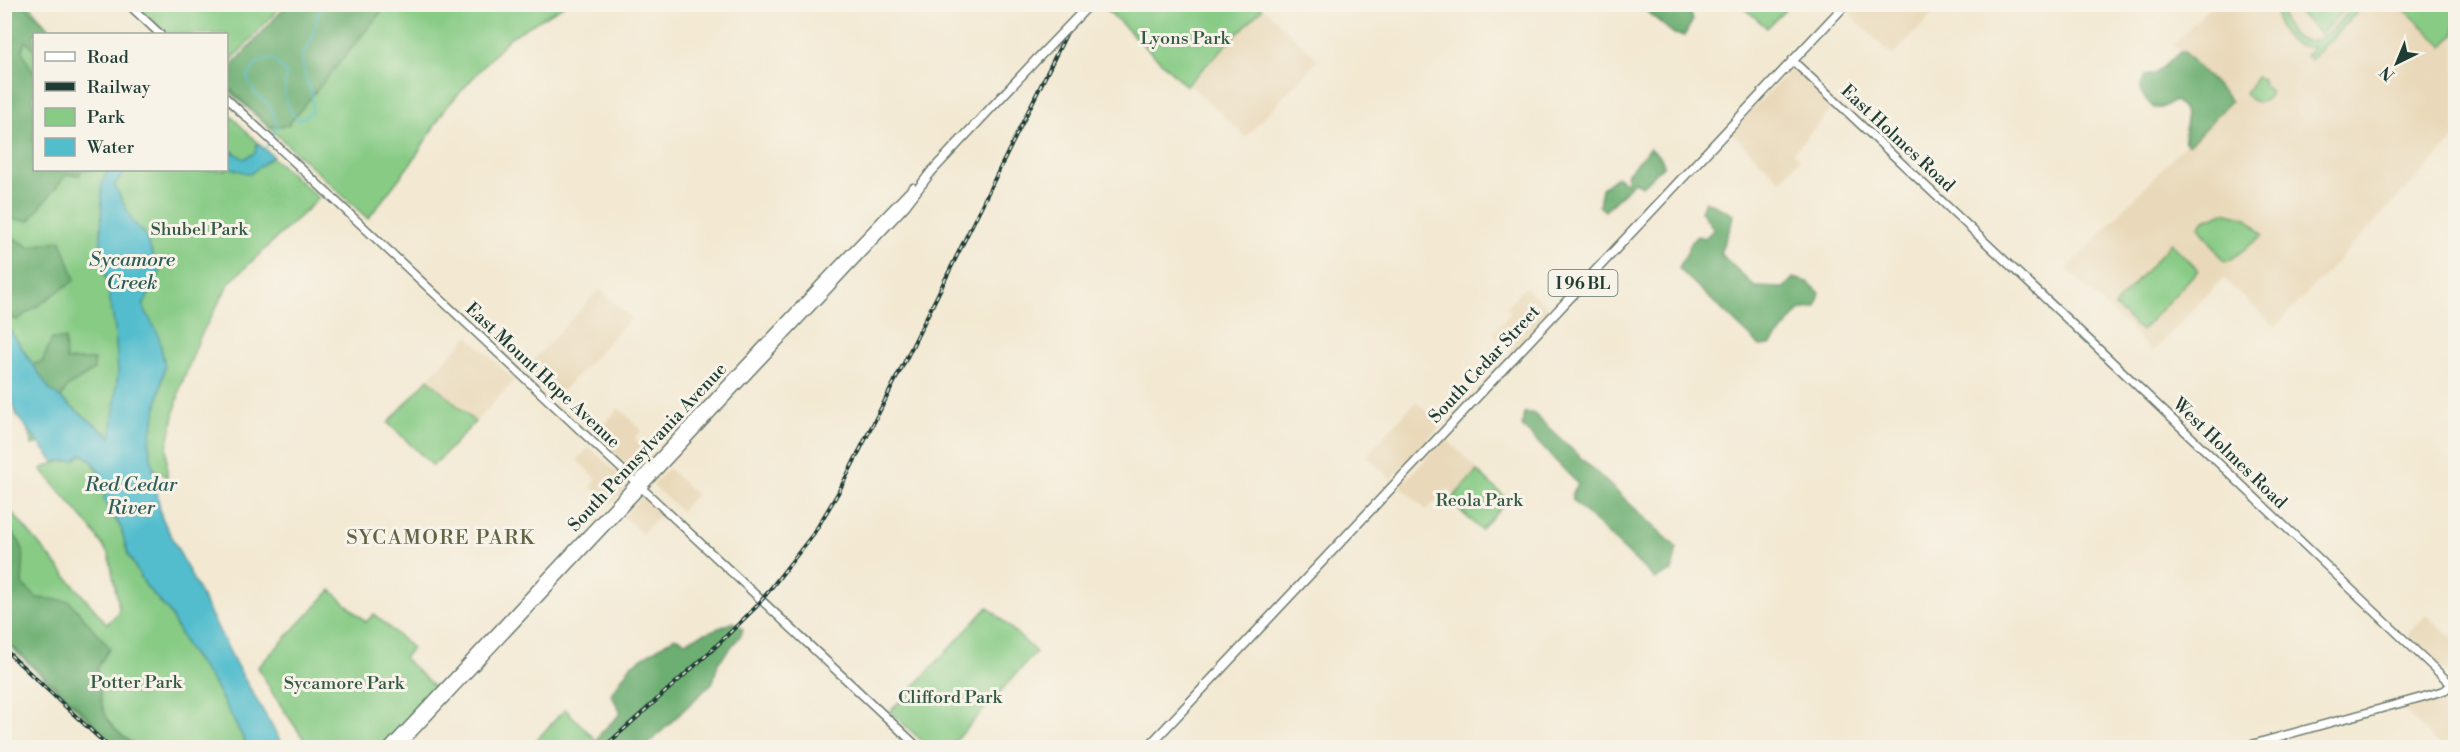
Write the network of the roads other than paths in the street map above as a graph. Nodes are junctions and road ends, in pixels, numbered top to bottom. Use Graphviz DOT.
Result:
graph roads {
  1 [pos="128,4"];
  2 [pos="1090,4"];
  3 [pos="1846,4"];
  4 [pos="159,33"];
  5 [pos="1792,60"];
  6 [pos="228,100"];
  7 [pos="1983,239"];
  8 [pos="640,486"];
  9 [pos="2453,687"];
  10 [pos="388,747"];
  11 [pos="398,747"];
  12 [pos="919,747"];
  13 [pos="1147,747"];
  14 [pos="2239,747"];
  1 -- 4 [label="street"];
  2 -- 8 [label="main road, South Pennsylvania Avenue, bridge"];
  3 -- 5 [label="main road, South Cedar Street / I 96 BL"];
  5 -- 7 [label="street, East Holmes Road"];
  5 -- 13 [label="main road, South Cedar Street / I 96 BL"];
  6 -- 8 [label="street, East Mount Hope Avenue"];
  7 -- 9 [label="street, West Holmes Road"];
  8 -- 10 [label="main road, South Pennsylvania Avenue"];
  8 -- 11 [label="main road, South Pennsylvania Avenue"];
  8 -- 12 [label="street, East Mount Hope Avenue"];
  9 -- 14 [label="street"];
}
